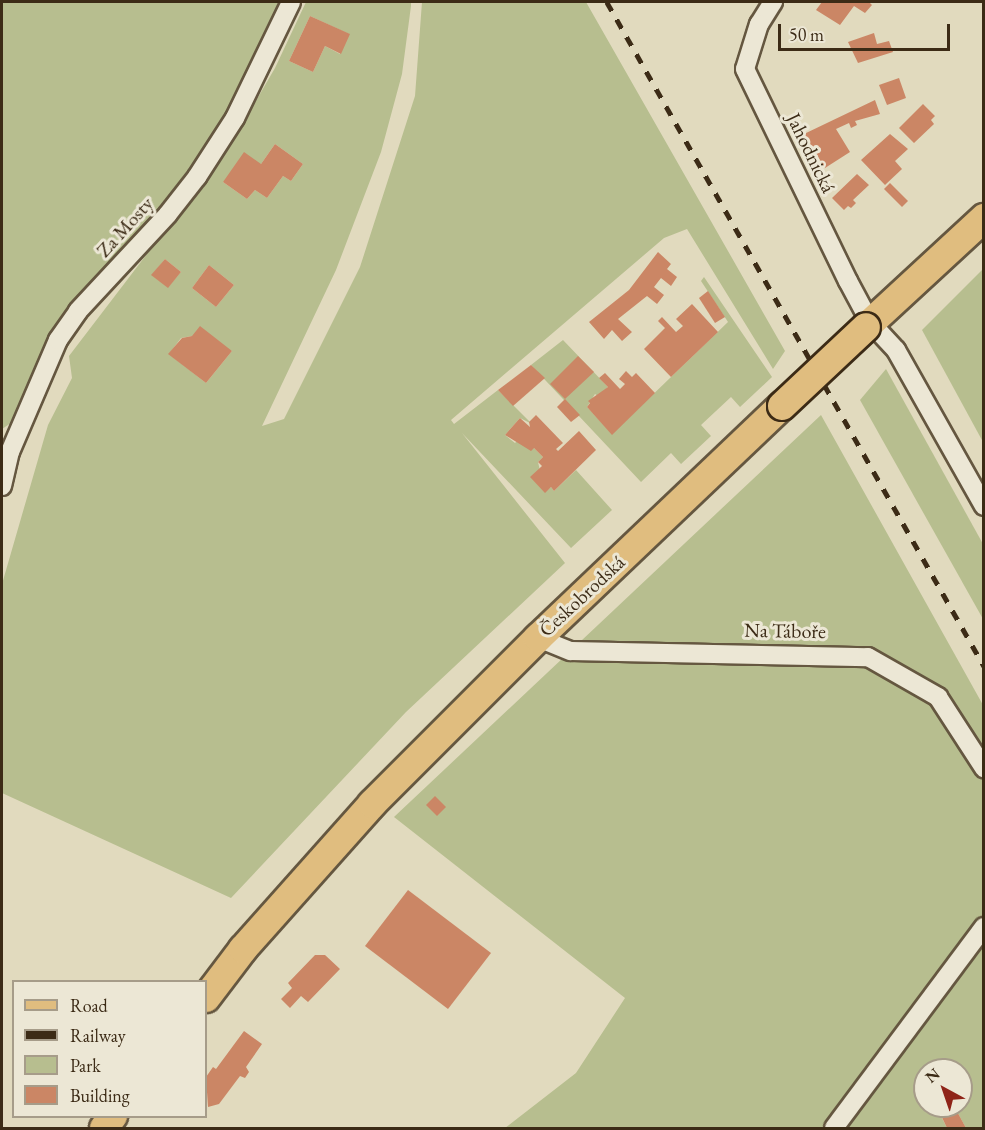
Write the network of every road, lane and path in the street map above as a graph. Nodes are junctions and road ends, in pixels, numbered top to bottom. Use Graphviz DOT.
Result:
graph roads {
  1 [pos="291,2"];
  2 [pos="773,2"];
  3 [pos="984,218"];
  4 [pos="868,324"];
  5 [pos="2,486"];
  6 [pos="984,506"];
  7 [pos="538,638"];
  8 [pos="984,768"];
  9 [pos="984,927"];
  10 [pos="207,997"];
  11 [pos="834,1128"];
  1 -- 5 [label="street, Za Mosty"];
  2 -- 4 [label="street, Jahodnická"];
  3 -- 4 [label="main road, Českobrodská"];
  4 -- 6 [label="street, Jahodnická"];
  4 -- 7 [label="main road, Českobrodská, bridge"];
  7 -- 8 [label="street, Na Táboře"];
  7 -- 10 [label="main road, Českobrodská"];
  9 -- 11 [label="street"];
}
